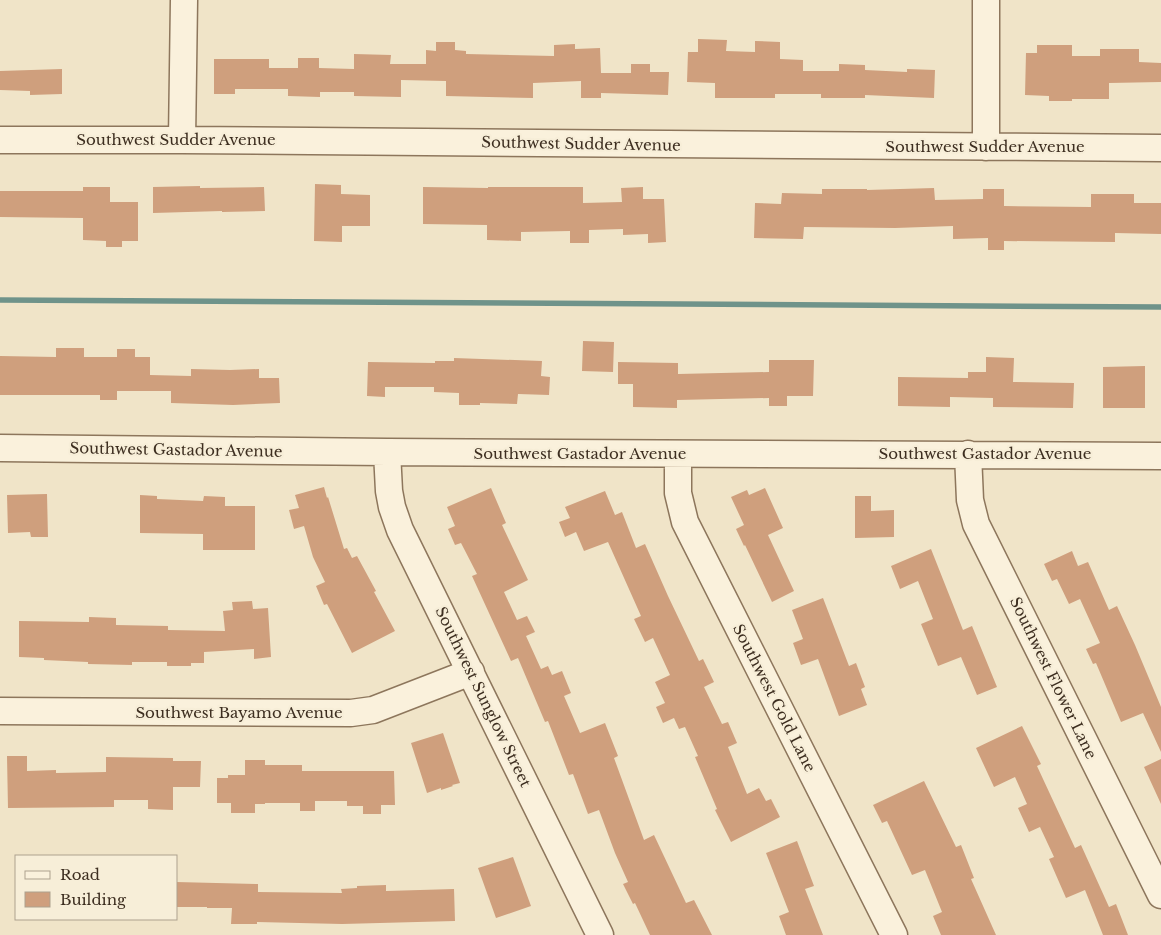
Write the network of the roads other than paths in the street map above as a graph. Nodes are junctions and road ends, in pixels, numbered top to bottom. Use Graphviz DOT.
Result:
graph roads {
  1 [pos="184,0"];
  2 [pos="986,0"];
  3 [pos="0,140"];
  4 [pos="182,140"];
  5 [pos="986,147"];
  6 [pos="1161,148"];
  7 [pos="0,448"];
  8 [pos="387,452"];
  9 [pos="678,454"];
  10 [pos="968,454"];
  11 [pos="1161,456"];
  12 [pos="471,672"];
  13 [pos="0,711"];
  14 [pos="1161,895"];
  15 [pos="600,935"];
  16 [pos="894,935"];
  1 -- 4 [label="street"];
  2 -- 5 [label="street"];
  3 -- 4 [label="street, Southwest Sudder Avenue"];
  4 -- 5 [label="street, Southwest Sudder Avenue"];
  5 -- 6 [label="street, Southwest Sudder Avenue"];
  7 -- 8 [label="street, Southwest Gastador Avenue"];
  8 -- 9 [label="street, Southwest Gastador Avenue"];
  8 -- 12 [label="street, Southwest Sunglow Street"];
  9 -- 10 [label="street, Southwest Gastador Avenue"];
  9 -- 16 [label="street, Southwest Gold Lane"];
  10 -- 11 [label="street, Southwest Gastador Avenue"];
  10 -- 14 [label="street, Southwest Flower Lane"];
  12 -- 13 [label="street, Southwest Bayamo Avenue"];
  12 -- 15 [label="street, Southwest Sunglow Street"];
}
